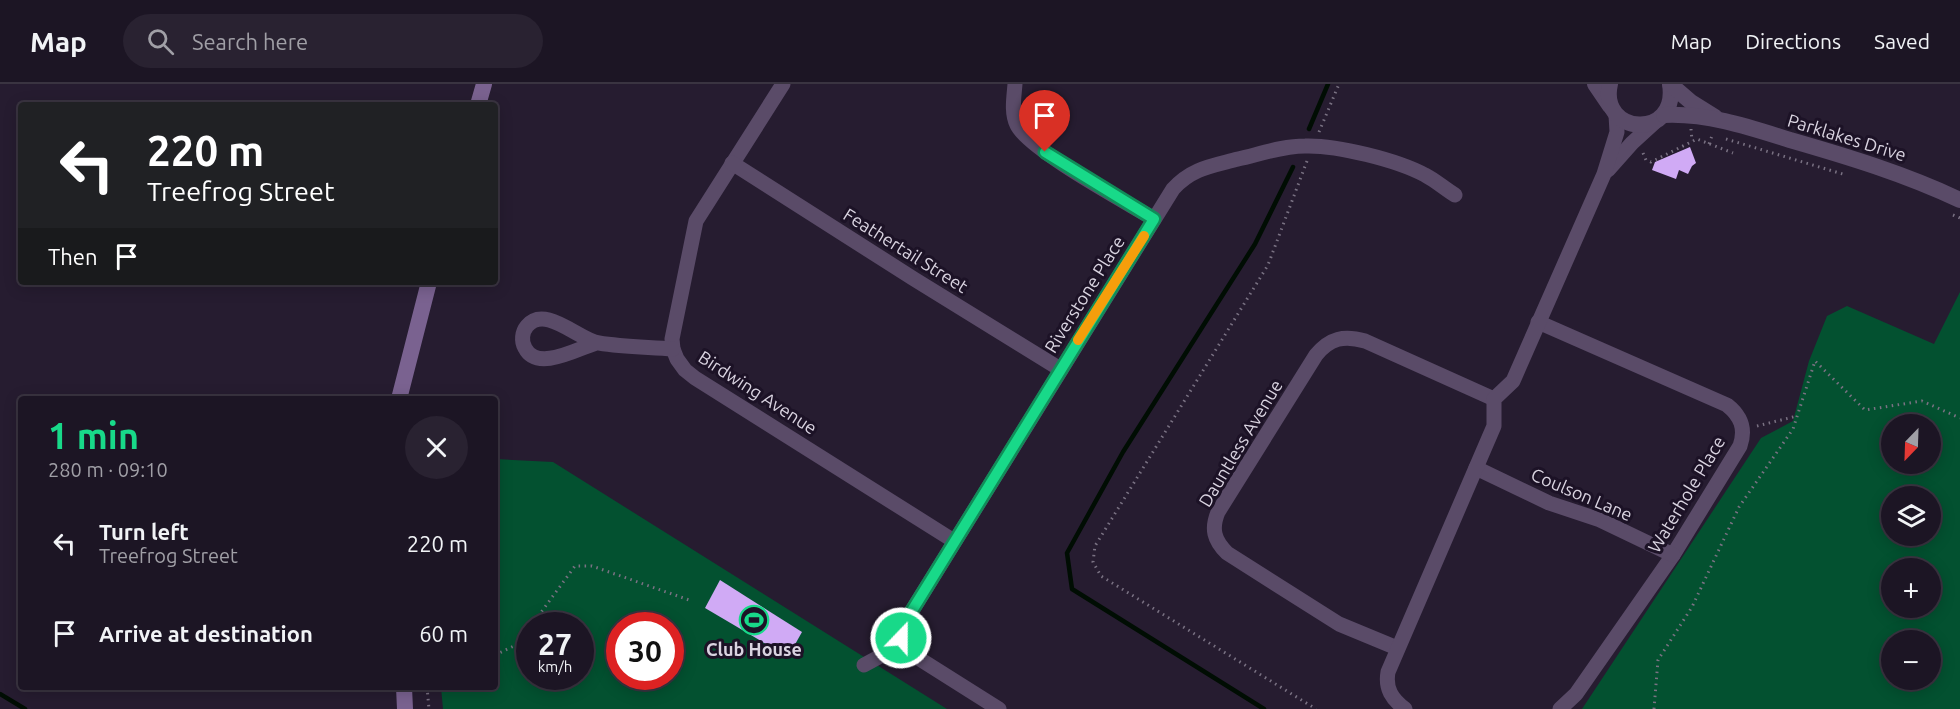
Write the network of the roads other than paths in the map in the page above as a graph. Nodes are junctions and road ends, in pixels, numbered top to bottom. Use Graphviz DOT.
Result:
graph roads {
  1 [pos="484,84"];
  2 [pos="783,84"];
  3 [pos="1015,84"];
  4 [pos="1595,84"];
  5 [pos="1610,84"];
  6 [pos="1670,84"];
  7 [pos="479,102"];
  8 [pos="1614,111"];
  9 [pos="1659,118"];
  10 [pos="1716,126"];
  11 [pos="732,163"];
  12 [pos="1604,174"];
  13 [pos="1455,195"];
  14 [pos="1955,207"];
  15 [pos="1154,219"];
  16 [pos="428,285"];
  17 [pos="1538,322"];
  18 [pos="596,342"];
  19 [pos="673,348"];
  20 [pos="1060,369"];
  21 [pos="400,396"];
  22 [pos="1494,399"];
  23 [pos="1476,468"];
  24 [pos="954,541"];
  25 [pos="1673,555"];
  26 [pos="901,645"];
  27 [pos="1397,648"];
  28 [pos="864,664"];
  29 [pos="404,690"];
  30 [pos="405,709"];
  31 [pos="999,709"];
  32 [pos="1405,709"];
  33 [pos="1560,709"];
  1 -- 7 [label="main road"];
  2 -- 11 [label="street, Birdwing Avenue"];
  3 -- 15 [label="street"];
  4 -- 8 [label="street"];
  5 -- 8 [label="street"];
  6 -- 9 [label="street"];
  6 -- 10 [label="street, Parklakes Drive"];
  8 -- 9 [label="street, Parklakes Drive"];
  8 -- 12 [label="street"];
  9 -- 10 [label="street, Parklakes Drive"];
  9 -- 12 [label="street"];
  10 -- 14 [label="street, Parklakes Drive"];
  11 -- 19 [label="street, Birdwing Avenue"];
  11 -- 20 [label="street, Feathertail Street"];
  12 -- 17 [label="street"];
  13 -- 15 [label="street, Riverstone Place"];
  15 -- 20 [label="street, Riverstone Place"];
  16 -- 21 [label="main road"];
  17 -- 22 [label="street"];
  17 -- 25 [label="street, Waterhole Place"];
  18 -- 19 [label="street"];
  19 -- 24 [label="street, Birdwing Avenue"];
  20 -- 24 [label="street, Riverstone Place"];
  22 -- 23 [label="street"];
  22 -- 27 [label="street, Dauntless Avenue"];
  23 -- 25 [label="street, Coulson Lane"];
  23 -- 27 [label="street"];
  24 -- 26 [label="street, Riverstone Place"];
  25 -- 33 [label="street, Waterhole Place"];
  26 -- 28 [label="street"];
  26 -- 31 [label="street"];
  27 -- 32 [label="street"];
  29 -- 30 [label="main road"];
}
